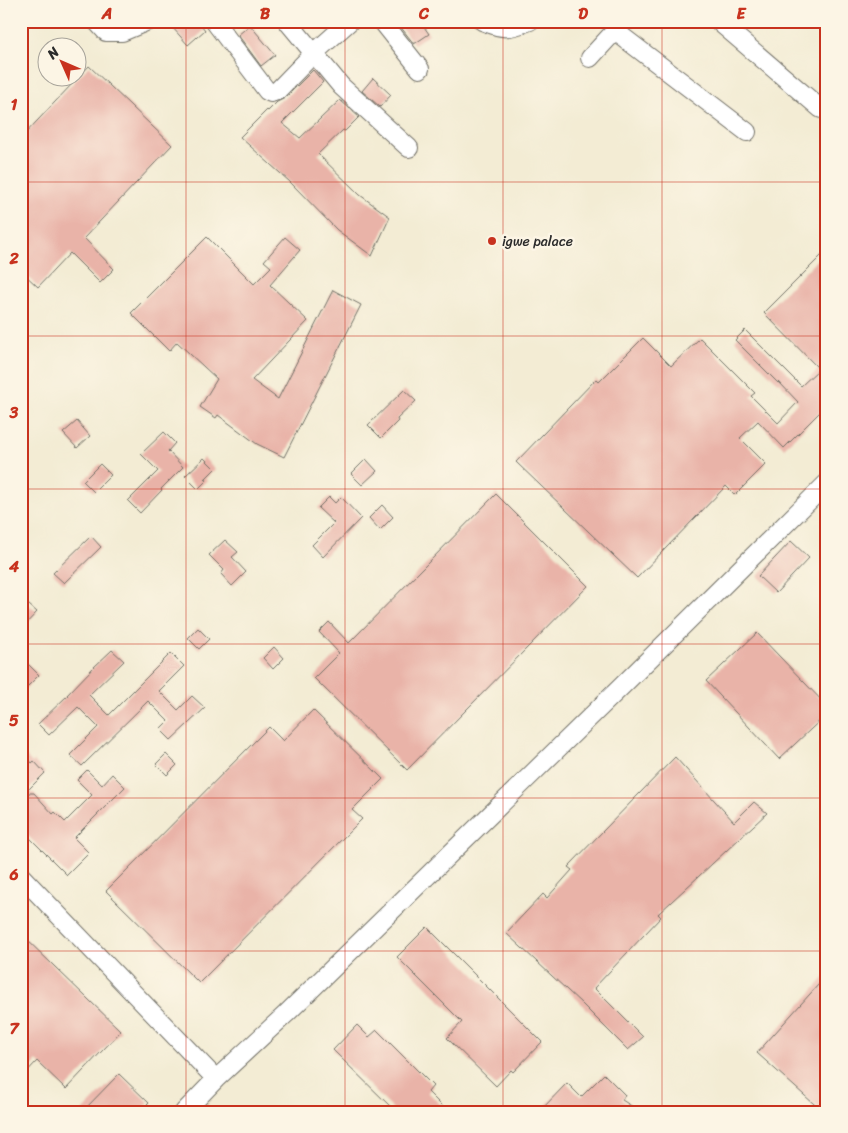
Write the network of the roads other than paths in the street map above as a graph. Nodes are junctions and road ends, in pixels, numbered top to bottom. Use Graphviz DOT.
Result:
graph roads {
  1 [pos="96,21"];
  2 [pos="148,21"];
  3 [pos="214,21"];
  4 [pos="287,21"];
  5 [pos="350,21"];
  6 [pos="382,21"];
  7 [pos="482,21"];
  8 [pos="530,21"];
  9 [pos="718,21"];
  10 [pos="619,26"];
  11 [pos="313,54"];
  12 [pos="590,58"];
  13 [pos="420,69"];
  14 [pos="821,109"];
  15 [pos="747,132"];
  16 [pos="409,148"];
  17 [pos="827,484"];
  18 [pos="21,876"];
  19 [pos="216,1079"];
  20 [pos="184,1112"];
  1 -- 2 [label="street"];
  3 -- 11 [label="street"];
  4 -- 11 [label="street"];
  5 -- 11 [label="street"];
  6 -- 13 [label="street"];
  7 -- 8 [label="street"];
  9 -- 14 [label="street"];
  10 -- 12 [label="street"];
  10 -- 15 [label="street"];
  11 -- 16 [label="street"];
  17 -- 19 [label="street"];
  18 -- 19 [label="street"];
  19 -- 20 [label="street"];
}
